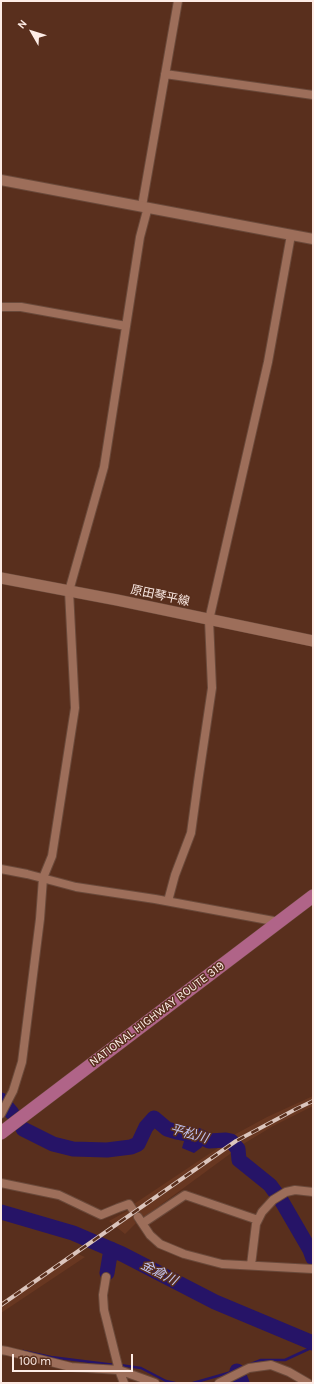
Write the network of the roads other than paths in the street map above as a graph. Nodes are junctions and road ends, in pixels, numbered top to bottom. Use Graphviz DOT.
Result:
graph roads {
  1 [pos="178,1"];
  2 [pos="165,74"];
  3 [pos="313,95"];
  4 [pos="1,180"];
  5 [pos="145,207"];
  6 [pos="291,235"];
  7 [pos="313,238"];
  8 [pos="1,307"];
  9 [pos="126,326"];
  10 [pos="1,578"];
  11 [pos="69,591"];
  12 [pos="209,620"];
  13 [pos="313,641"];
  14 [pos="1,869"];
  15 [pos="43,878"];
  16 [pos="313,896"];
  17 [pos="168,902"];
  18 [pos="279,922"];
  19 [pos="1,1114"];
  20 [pos="1,1133"];
  21 [pos="1,1183"];
  22 [pos="313,1192"];
  23 [pos="133,1210"];
  24 [pos="258,1220"];
  25 [pos="251,1265"];
  26 [pos="313,1270"];
  27 [pos="106,1277"];
  28 [pos="1,1350"];
  29 [pos="119,1370"];
  30 [pos="124,1383"];
  31 [pos="154,1383"];
  32 [pos="219,1383"];
  33 [pos="308,1383"];
  1 -- 2 [label="street"];
  2 -- 3 [label="street"];
  2 -- 5 [label="street"];
  4 -- 5 [label="street"];
  5 -- 6 [label="street"];
  5 -- 9 [label="street"];
  6 -- 7 [label="street"];
  6 -- 12 [label="street"];
  8 -- 9 [label="street"];
  9 -- 11 [label="street"];
  10 -- 11 [label="main road, 原田琴平線"];
  11 -- 12 [label="main road, 原田琴平線"];
  11 -- 15 [label="street"];
  12 -- 13 [label="main road, 原田琴平線"];
  12 -- 17 [label="street"];
  14 -- 15 [label="street"];
  15 -- 17 [label="street"];
  15 -- 19 [label="street"];
  16 -- 18 [label="highway, NATIONAL HIGHWAY ROUTE 319"];
  17 -- 18 [label="street"];
  18 -- 20 [label="highway, NATIONAL HIGHWAY ROUTE 319"];
  21 -- 23 [label="street"];
  22 -- 24 [label="street"];
  24 -- 25 [label="street"];
  24 -- 25 [label="street"];
  25 -- 26 [label="street"];
  27 -- 29 [label="street"];
  28 -- 29 [label="street"];
  29 -- 30 [label="street"];
  29 -- 31 [label="street"];
  32 -- 33 [label="street"];
}
